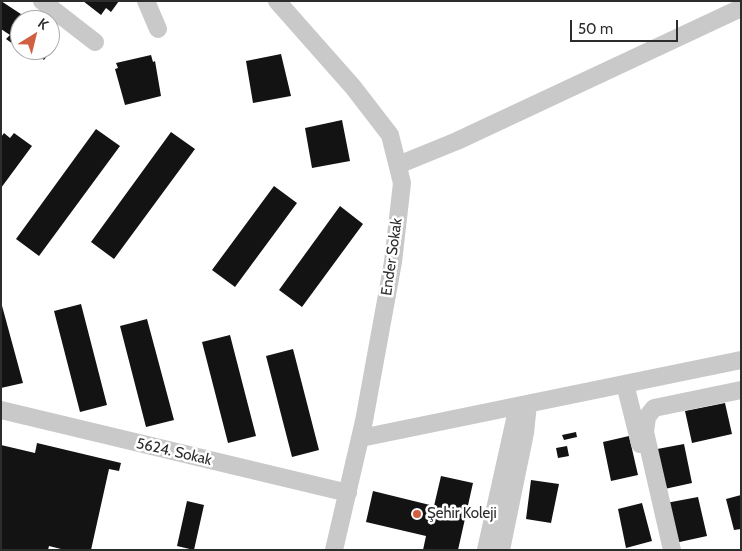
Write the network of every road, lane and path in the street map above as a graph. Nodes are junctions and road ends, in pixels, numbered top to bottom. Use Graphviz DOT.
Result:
graph roads {
  1 [pos="42,1"];
  2 [pos="146,1"];
  3 [pos="277,1"];
  4 [pos="741,8"];
  5 [pos="158,29"];
  6 [pos="95,42"];
  7 [pos="398,165"];
  8 [pos="741,360"];
  9 [pos="625,384"];
  10 [pos="741,390"];
  11 [pos="523,405"];
  12 [pos="1,410"];
  13 [pos="361,438"];
  14 [pos="348,493"];
  15 [pos="334,550"];
  16 [pos="486,550"];
  17 [pos="501,550"];
  18 [pos="665,550"];
  19 [pos="672,550"];
  1 -- 6 [label="street"];
  2 -- 5 [label="street"];
  3 -- 7 [label="street, Ender Sokak"];
  4 -- 7 [label="street"];
  7 -- 13 [label="street, Ender Sokak"];
  8 -- 9 [label="street"];
  9 -- 11 [label="street"];
  9 -- 18 [label="street"];
  10 -- 19 [label="street"];
  11 -- 13 [label="street"];
  11 -- 16 [label="street"];
  11 -- 17 [label="street"];
  12 -- 14 [label="street, 5624. Sokak"];
  13 -- 14 [label="street, Ender Sokak"];
  14 -- 15 [label="street, Ender Sokak"];
}
